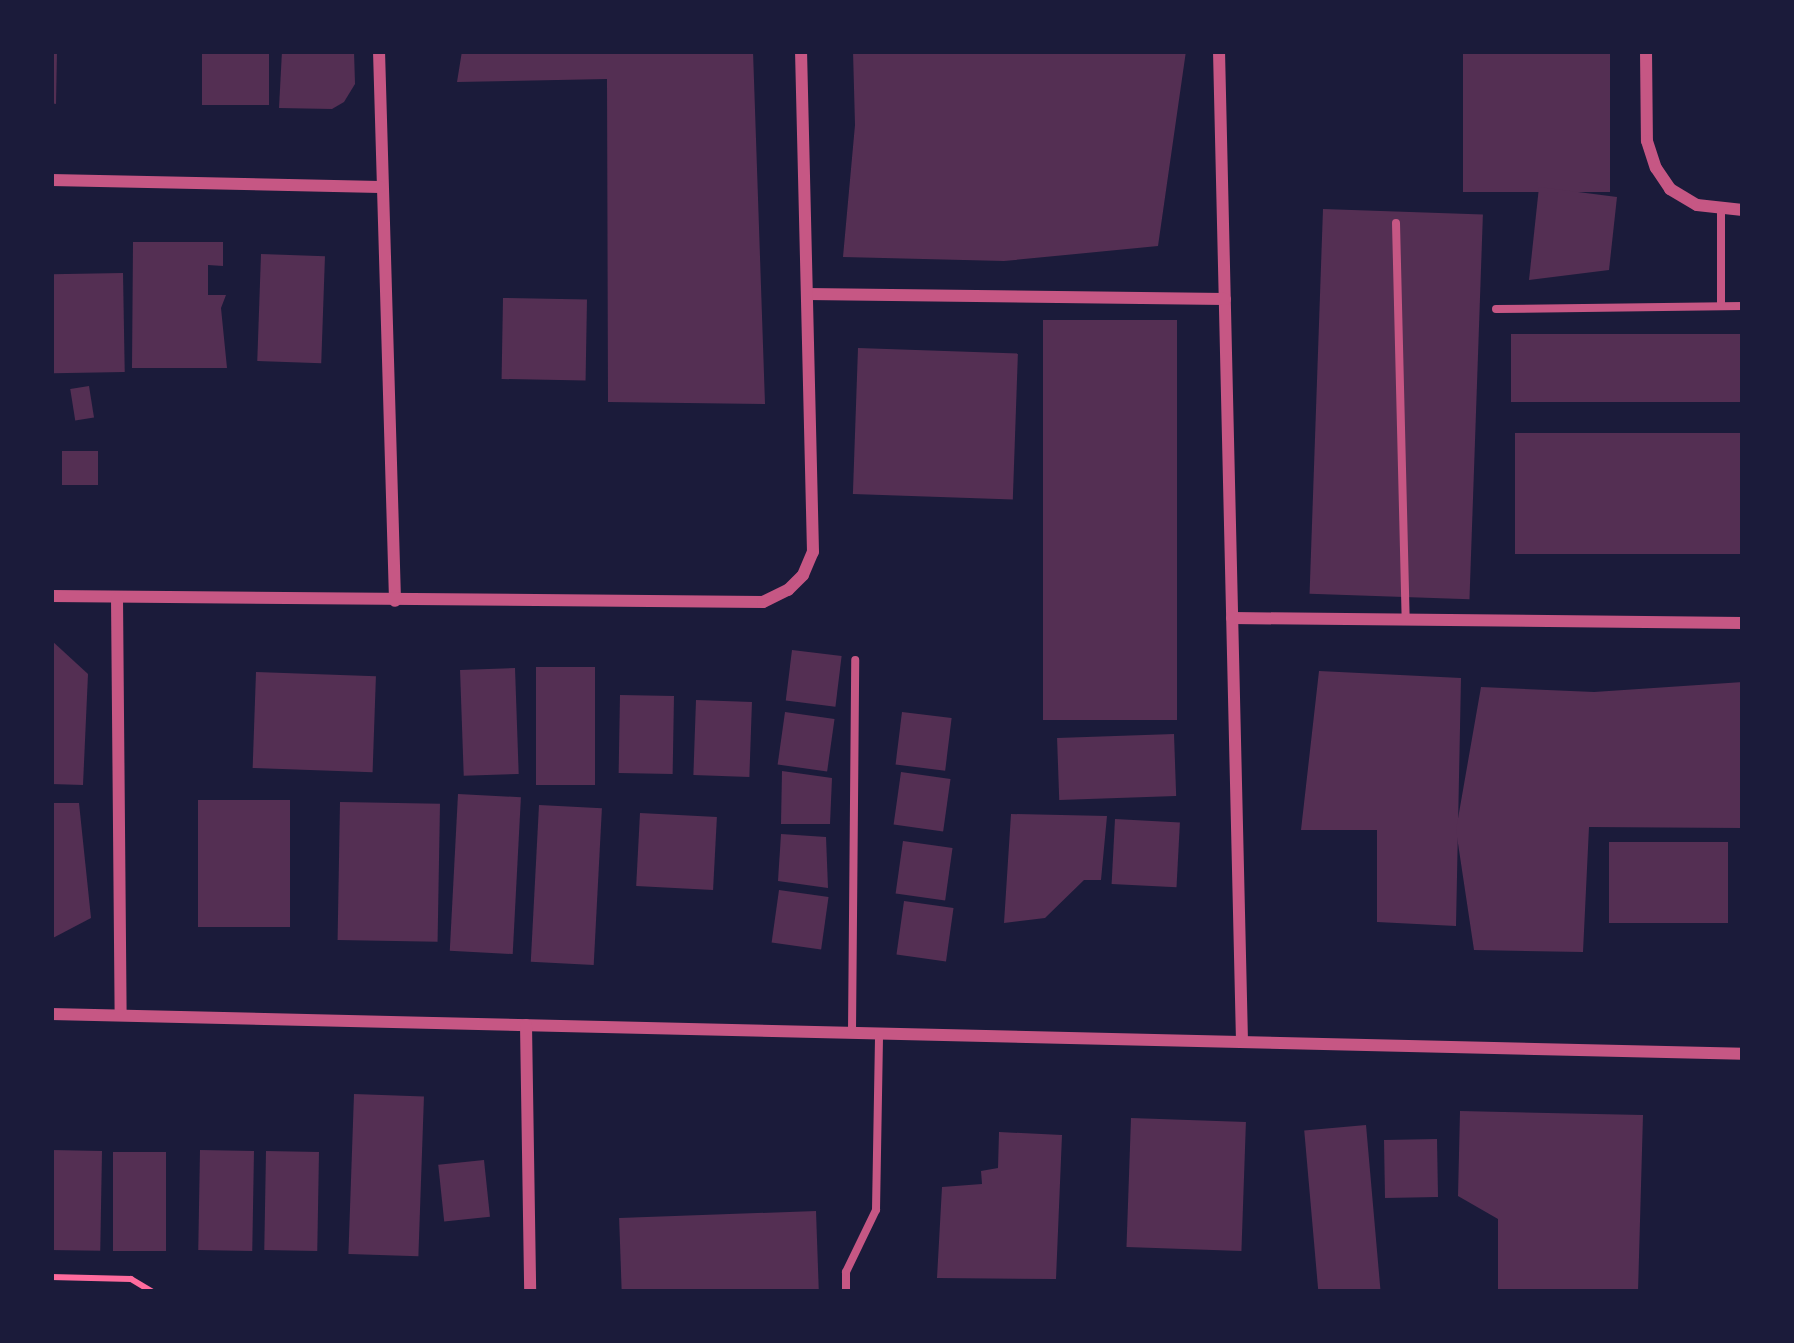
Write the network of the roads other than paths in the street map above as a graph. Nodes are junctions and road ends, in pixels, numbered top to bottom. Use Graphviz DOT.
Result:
graph roads {
  1 [pos="379,51"];
  2 [pos="801,51"];
  3 [pos="1219,51"];
  4 [pos="1646,51"];
  5 [pos="51,180"];
  6 [pos="380,187"];
  7 [pos="1721,210"];
  8 [pos="1743,210"];
  9 [pos="1396,223"];
  10 [pos="807,294"];
  11 [pos="1225,299"];
  12 [pos="1721,306"];
  13 [pos="1743,306"];
  14 [pos="1496,309"];
  15 [pos="51,596"];
  16 [pos="117,598"];
  17 [pos="394,601"];
  18 [pos="1232,618"];
  19 [pos="1406,620"];
  20 [pos="1743,622"];
  21 [pos="855,660"];
  22 [pos="51,1014"];
  23 [pos="121,1016"];
  24 [pos="526,1025"];
  25 [pos="852,1031"];
  26 [pos="879,1033"];
  27 [pos="1242,1042"];
  28 [pos="1743,1054"];
  29 [pos="530,1292"];
  30 [pos="846,1292"];
  1 -- 6 [label="street"];
  2 -- 10 [label="street"];
  3 -- 11 [label="street"];
  4 -- 7 [label="street"];
  5 -- 6 [label="street"];
  6 -- 17 [label="street"];
  7 -- 8 [label="street"];
  7 -- 12 [label="lane"];
  9 -- 19 [label="lane"];
  10 -- 11 [label="street"];
  10 -- 17 [label="street"];
  11 -- 18 [label="street"];
  12 -- 13 [label="lane"];
  12 -- 14 [label="lane"];
  15 -- 16 [label="street"];
  16 -- 17 [label="street"];
  16 -- 23 [label="street"];
  18 -- 19 [label="street"];
  18 -- 27 [label="street"];
  19 -- 20 [label="street"];
  21 -- 25 [label="lane"];
  22 -- 23 [label="street"];
  23 -- 24 [label="street"];
  24 -- 25 [label="street"];
  24 -- 29 [label="street"];
  25 -- 26 [label="street"];
  26 -- 27 [label="street"];
  26 -- 30 [label="lane"];
  27 -- 28 [label="street"];
}
